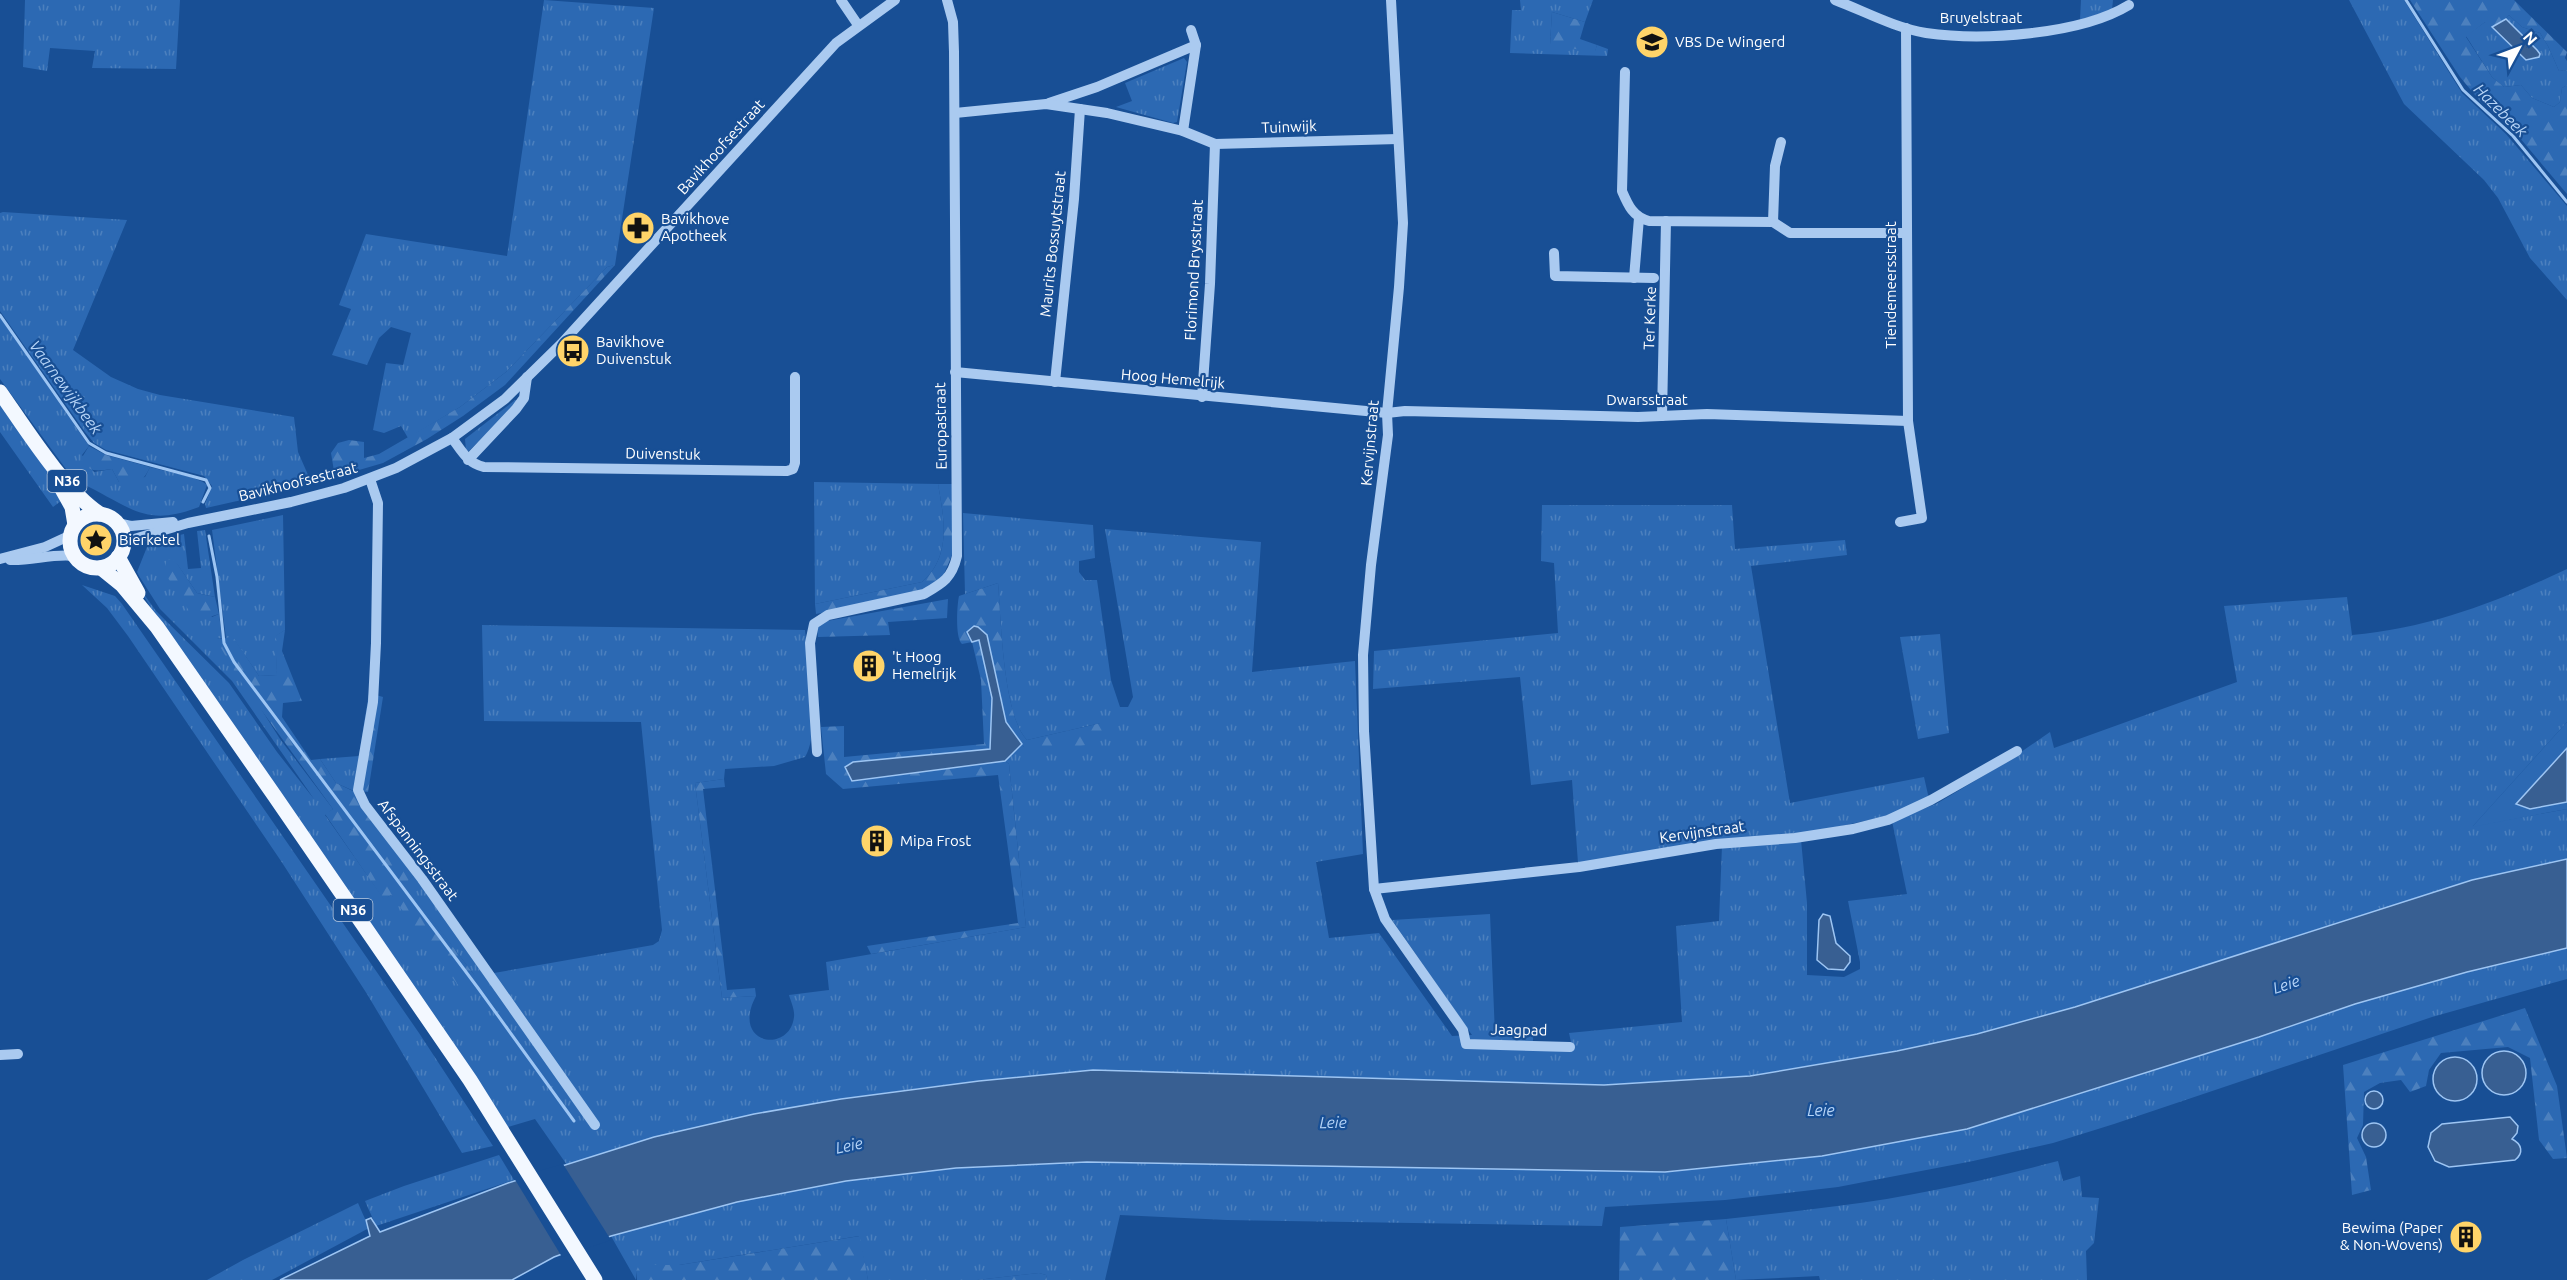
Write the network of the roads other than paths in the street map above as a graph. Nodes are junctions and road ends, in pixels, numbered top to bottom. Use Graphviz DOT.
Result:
graph roads {
  1 [pos="841,0"];
  2 [pos="896,0"];
  3 [pos="947,0"];
  4 [pos="1391,0"];
  5 [pos="1835,0"];
  6 [pos="2129,5"];
  7 [pos="858,25"];
  8 [pos="1906,28"];
  9 [pos="1191,30"];
  10 [pos="1196,45"];
  11 [pos="1624,72"];
  12 [pos="1046,104"];
  13 [pos="1080,109"];
  14 [pos="955,113"];
  15 [pos="1183,131"];
  16 [pos="1398,139"];
  17 [pos="1781,142"];
  18 [pos="1215,144"];
  19 [pos="1639,218"];
  20 [pos="1666,221"];
  21 [pos="1773,222"];
  22 [pos="1906,233"];
  23 [pos="1554,253"];
  24 [pos="1634,278"];
  25 [pos="1654,278"];
  26 [pos="955,372"];
  27 [pos="527,377"];
  28 [pos="795,377"];
  29 [pos="1055,382"];
  30 [pos="0,392"];
  31 [pos="1202,397"];
  32 [pos="1387,413"];
  33 [pos="1662,416"];
  34 [pos="1908,421"];
  35 [pos="452,438"];
  36 [pos="38,446"];
  37 [pos="468,459"];
  38 [pos="370,479"];
  39 [pos="100,514"];
  40 [pos="1900,522"];
  41 [pos="117,523"];
  42 [pos="188,523"];
  43 [pos="73,530"];
  44 [pos="121,551"];
  45 [pos="75,556"];
  46 [pos="0,559"];
  47 [pos="101,568"];
  48 [pos="157,627"];
  49 [pos="2016,751"];
  50 [pos="817,752"];
  51 [pos="1374,889"];
  52 [pos="1466,1044"];
  53 [pos="1570,1047"];
  54 [pos="18,1054"];
  55 [pos="0,1055"];
  56 [pos="595,1125"];
  57 [pos="594,1280"];
  1 -- 7 [label="street"];
  2 -- 7 [label="street, Bavikhoofsestraat"];
  3 -- 14 [label="street, Europastraat"];
  4 -- 16 [label="street, Kervijnstraat"];
  5 -- 8 [label="street, Bruyelstraat"];
  6 -- 8 [label="street, Bruyelstraat"];
  7 -- 27 [label="street, Bavikhoofsestraat"];
  8 -- 22 [label="street, Tiendemeersstraat"];
  9 -- 10 [label="street"];
  10 -- 12 [label="street, Tuinwijk"];
  10 -- 15 [label="street"];
  11 -- 19 [label="street"];
  12 -- 13 [label="street, Tuinwijk"];
  12 -- 14 [label="street, Tuinwijk"];
  13 -- 15 [label="street, Tuinwijk"];
  13 -- 29 [label="street, Maurits Bossuytstraat"];
  14 -- 26 [label="street, Europastraat"];
  15 -- 18 [label="street, Tuinwijk"];
  16 -- 18 [label="street, Tuinwijk"];
  16 -- 32 [label="street, Kervijnstraat"];
  17 -- 21 [label="street"];
  18 -- 31 [label="street, Florimond Brysstraat"];
  19 -- 20 [label="street"];
  19 -- 24 [label="street, Ter Kerke"];
  20 -- 21 [label="street"];
  20 -- 33 [label="street, Ter Kerke"];
  21 -- 22 [label="street"];
  22 -- 34 [label="street, Tiendemeersstraat"];
  23 -- 24 [label="street, Ter Kerke"];
  24 -- 25 [label="street, Ter Kerke"];
  26 -- 29 [label="street, Hoog Hemelrijk"];
  26 -- 50 [label="street, Europastraat"];
  27 -- 35 [label="street, Bavikhoofsestraat"];
  27 -- 37 [label="street, Bavikhoofsestraat"];
  28 -- 37 [label="street, Duivenstuk"];
  29 -- 31 [label="street, Hoog Hemelrijk"];
  30 -- 36 [label="main road, N36"];
  31 -- 32 [label="street, Hoog Hemelrijk"];
  32 -- 33 [label="street, Dwarsstraat"];
  32 -- 51 [label="street, Kervijnstraat"];
  33 -- 34 [label="street, Dwarsstraat"];
  34 -- 40 [label="street, Tiendemeersstraat"];
  35 -- 37 [label="street"];
  35 -- 38 [label="street, Bavikhoofsestraat"];
  36 -- 39 [label="main road, N36"];
  36 -- 43 [label="main road, N36"];
  38 -- 42 [label="street, Bavikhoofsestraat"];
  38 -- 56 [label="street, Afspanningsstraat"];
  39 -- 41 [label="main road, N36"];
  39 -- 43 [label="main road"];
  41 -- 42 [label="street, Bavikhoofsestraat"];
  41 -- 44 [label="main road, N36"];
  42 -- 44 [label="street, Bavikhoofsestraat"];
  43 -- 45 [label="main road, N36"];
  43 -- 46 [label="street"];
  44 -- 47 [label="main road"];
  44 -- 48 [label="main road, N36"];
  45 -- 46 [label="street"];
  45 -- 47 [label="main road, N36"];
  47 -- 48 [label="main road, N36"];
  48 -- 57 [label="main road, N36"];
  49 -- 51 [label="street, Kervijnstraat"];
  51 -- 52 [label="street, Kervijnstraat"];
  52 -- 53 [label="street, Jaagpad"];
  54 -- 55 [label="street"];
}
